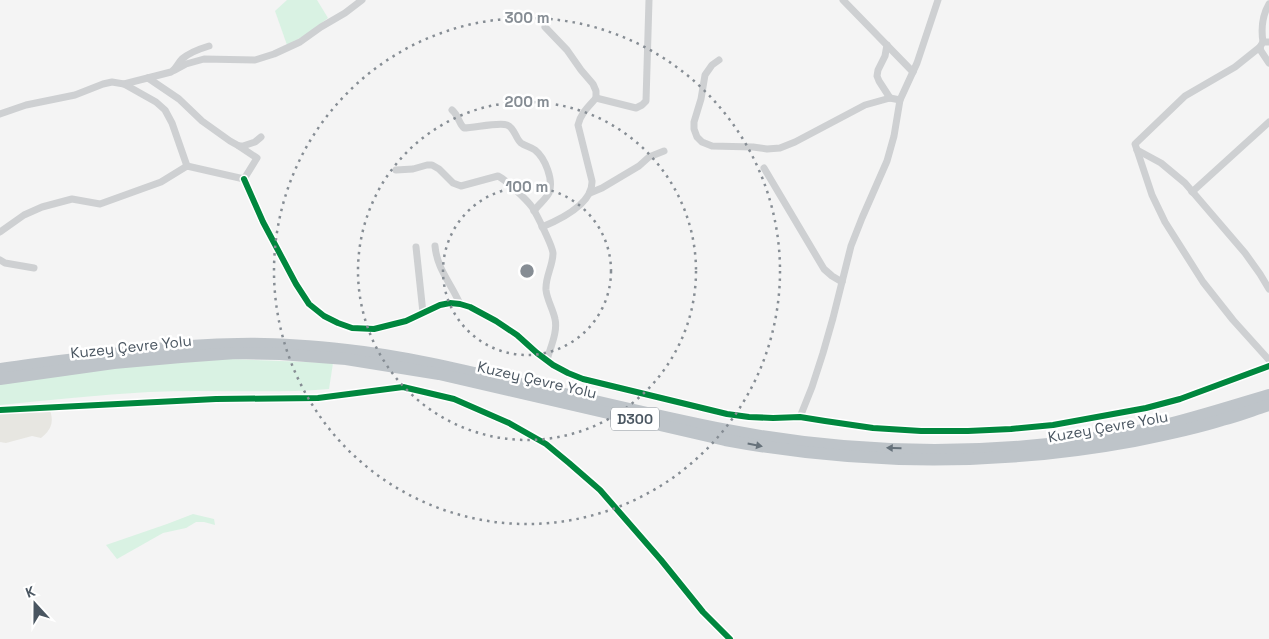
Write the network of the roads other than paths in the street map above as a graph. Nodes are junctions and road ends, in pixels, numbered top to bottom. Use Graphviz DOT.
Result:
graph roads {
  1 [pos="362,0"];
  2 [pos="649,0"];
  3 [pos="843,0"];
  4 [pos="938,0"];
  5 [pos="1269,4"];
  6 [pos="545,28"];
  7 [pos="1264,44"];
  8 [pos="887,45"];
  9 [pos="209,46"];
  10 [pos="719,60"];
  11 [pos="1269,63"];
  12 [pos="174,70"];
  13 [pos="913,72"];
  14 [pos="148,78"];
  15 [pos="124,84"];
  16 [pos="596,98"];
  17 [pos="890,98"];
  18 [pos="900,100"];
  19 [pos="452,110"];
  20 [pos="0,114"];
  21 [pos="1269,122"];
  22 [pos="261,137"];
  23 [pos="240,146"];
  24 [pos="1137,150"];
  25 [pos="664,152"];
  26 [pos="187,166"];
  27 [pos="764,168"];
  28 [pos="396,170"];
  29 [pos="244,179"];
  30 [pos="1192,192"];
  31 [pos="590,193"];
  32 [pos="534,211"];
  33 [pos="542,227"];
  34 [pos="0,232"];
  35 [pos="435,246"];
  36 [pos="416,247"];
  37 [pos="0,260"];
  38 [pos="34,268"];
  39 [pos="842,282"];
  40 [pos="1269,289"];
  41 [pos="460,304"];
  42 [pos="423,313"];
  43 [pos="546,360"];
  44 [pos="1269,360"];
  45 [pos="1269,366"];
  46 [pos="0,369"];
  47 [pos="0,379"];
  48 [pos="1269,391"];
  49 [pos="1269,395"];
  50 [pos="1269,405"];
  51 [pos="0,410"];
  52 [pos="1222,410"];
  53 [pos="1269,411"];
  54 [pos="800,416"];
  55 [pos="1159,436"];
  56 [pos="730,639"];
  1 -- 12 [label="street"];
  2 -- 16 [label="street"];
  3 -- 8 [label="street"];
  4 -- 13 [label="street"];
  5 -- 7 [label="street"];
  6 -- 16 [label="street"];
  7 -- 11 [label="street"];
  7 -- 24 [label="street"];
  8 -- 13 [label="street"];
  8 -- 17 [label="street"];
  9 -- 12 [label="street"];
  10 -- 17 [label="street"];
  12 -- 14 [label="street"];
  13 -- 18 [label="street"];
  14 -- 15 [label="street"];
  14 -- 23 [label="street"];
  15 -- 20 [label="street"];
  15 -- 26 [label="street"];
  16 -- 31 [label="street"];
  17 -- 18 [label="street"];
  18 -- 39 [label="street"];
  19 -- 32 [label="street"];
  21 -- 30 [label="street"];
  22 -- 23 [label="street"];
  23 -- 29 [label="street"];
  24 -- 30 [label="street"];
  24 -- 44 [label="street"];
  25 -- 31 [label="street"];
  26 -- 29 [label="street"];
  26 -- 34 [label="street"];
  27 -- 39 [label="street"];
  28 -- 32 [label="street"];
  29 -- 42 [label="street"];
  30 -- 40 [label="street"];
  31 -- 33 [label="street"];
  32 -- 33 [label="street"];
  33 -- 43 [label="street"];
  35 -- 41 [label="street"];
  36 -- 42 [label="street"];
  37 -- 38 [label="street"];
  39 -- 54 [label="street"];
  41 -- 42 [label="street"];
  41 -- 43 [label="street"];
  43 -- 54 [label="street"];
  45 -- 54 [label="street"];
  52 -- 46 [label="highway, Kuzey Çevre Yolu / D300, one-way"];
  47 -- 55 [label="highway, Kuzey Çevre Yolu / D300, one-way"];
  48 -- 52 [label="highway"];
  49 -- 52 [label="highway, Kuzey Çevre Yolu / D300"];
  50 -- 55 [label="highway, Kuzey Çevre Yolu / D300"];
  51 -- 56 [label="street"];
  53 -- 55 [label="highway"];
}
